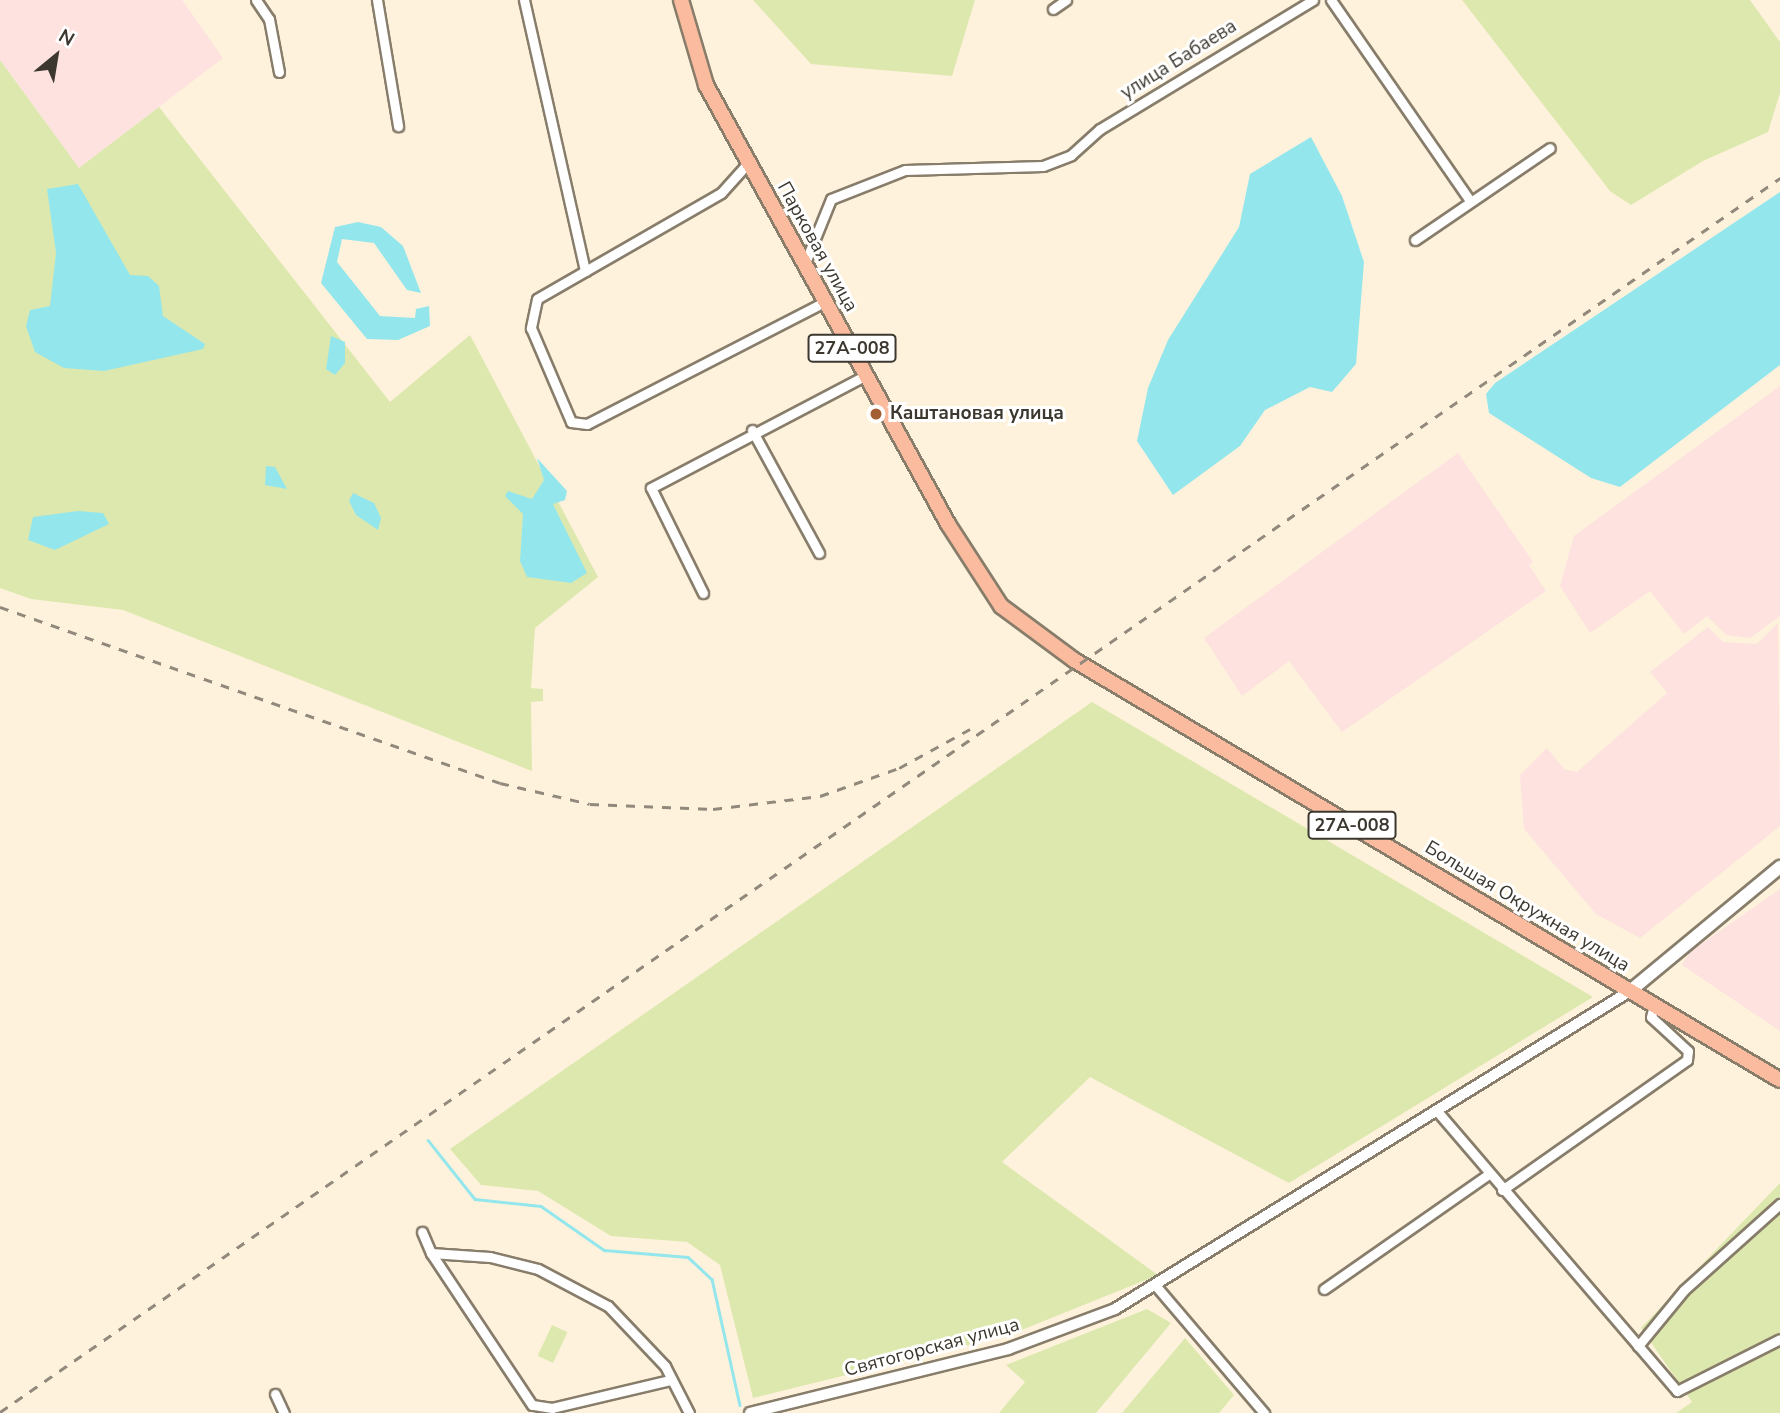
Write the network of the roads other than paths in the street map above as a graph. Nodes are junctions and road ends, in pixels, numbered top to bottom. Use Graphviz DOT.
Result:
graph roads {
  1 [pos="256,0"];
  2 [pos="377,0"];
  3 [pos="524,0"];
  4 [pos="681,0"];
  5 [pos="1066,0"];
  6 [pos="1313,0"];
  7 [pos="1331,0"];
  8 [pos="1053,9"];
  9 [pos="279,72"];
  10 [pos="398,126"];
  11 [pos="1550,148"];
  12 [pos="748,163"];
  13 [pos="1470,201"];
  14 [pos="1415,240"];
  15 [pos="805,263"];
  16 [pos="585,271"];
  17 [pos="826,300"];
  18 [pos="866,375"];
  19 [pos="752,430"];
  20 [pos="819,553"];
  21 [pos="703,593"];
  22 [pos="1074,660"];
  23 [pos="1780,867"];
  24 [pos="1630,991"];
  25 [pos="1654,1005"];
  26 [pos="1780,1080"];
  27 [pos="1437,1111"];
  28 [pos="1489,1174"];
  29 [pos="1502,1190"];
  30 [pos="1780,1204"];
  31 [pos="422,1232"];
  32 [pos="431,1253"];
  33 [pos="1156,1286"];
  34 [pos="1324,1289"];
  35 [pos="1780,1339"];
  36 [pos="1638,1346"];
  37 [pos="670,1380"];
  38 [pos="275,1394"];
  39 [pos="285,1413"];
  40 [pos="690,1413"];
  41 [pos="750,1413"];
  42 [pos="1264,1413"];
  1 -- 9 [label="street"];
  2 -- 10 [label="street"];
  3 -- 16 [label="street"];
  4 -- 12 [label="main road, Парковая улица / 27А-008"];
  5 -- 8 [label="street"];
  6 -- 15 [label="street, улица Бабаева"];
  7 -- 13 [label="street"];
  11 -- 13 [label="street"];
  12 -- 15 [label="main road, Парковая улица / 27А-008"];
  12 -- 16 [label="street"];
  13 -- 14 [label="street"];
  15 -- 17 [label="main road, Парковая улица / 27А-008"];
  16 -- 17 [label="street"];
  17 -- 18 [label="main road, Парковая улица / 27А-008"];
  18 -- 19 [label="street"];
  18 -- 22 [label="main road, Парковая улица / 27А-008"];
  19 -- 20 [label="street"];
  19 -- 21 [label="street"];
  22 -- 24 [label="main road, Большая Окружная улица / 27А-008"];
  23 -- 24 [label="main road"];
  24 -- 25 [label="main road, Большая Окружная улица / 27А-008"];
  24 -- 27 [label="street, Святогорская улица"];
  25 -- 26 [label="main road, Большая Окружная улица / 27А-008"];
  25 -- 29 [label="street"];
  27 -- 28 [label="street"];
  27 -- 33 [label="street, Святогорская улица"];
  28 -- 29 [label="street"];
  28 -- 34 [label="street"];
  29 -- 36 [label="street"];
  30 -- 36 [label="street"];
  31 -- 32 [label="street"];
  32 -- 37 [label="street"];
  32 -- 37 [label="street"];
  33 -- 41 [label="street, Святогорская улица"];
  33 -- 42 [label="street"];
  35 -- 36 [label="street"];
  37 -- 40 [label="street"];
  38 -- 39 [label="street"];
}
